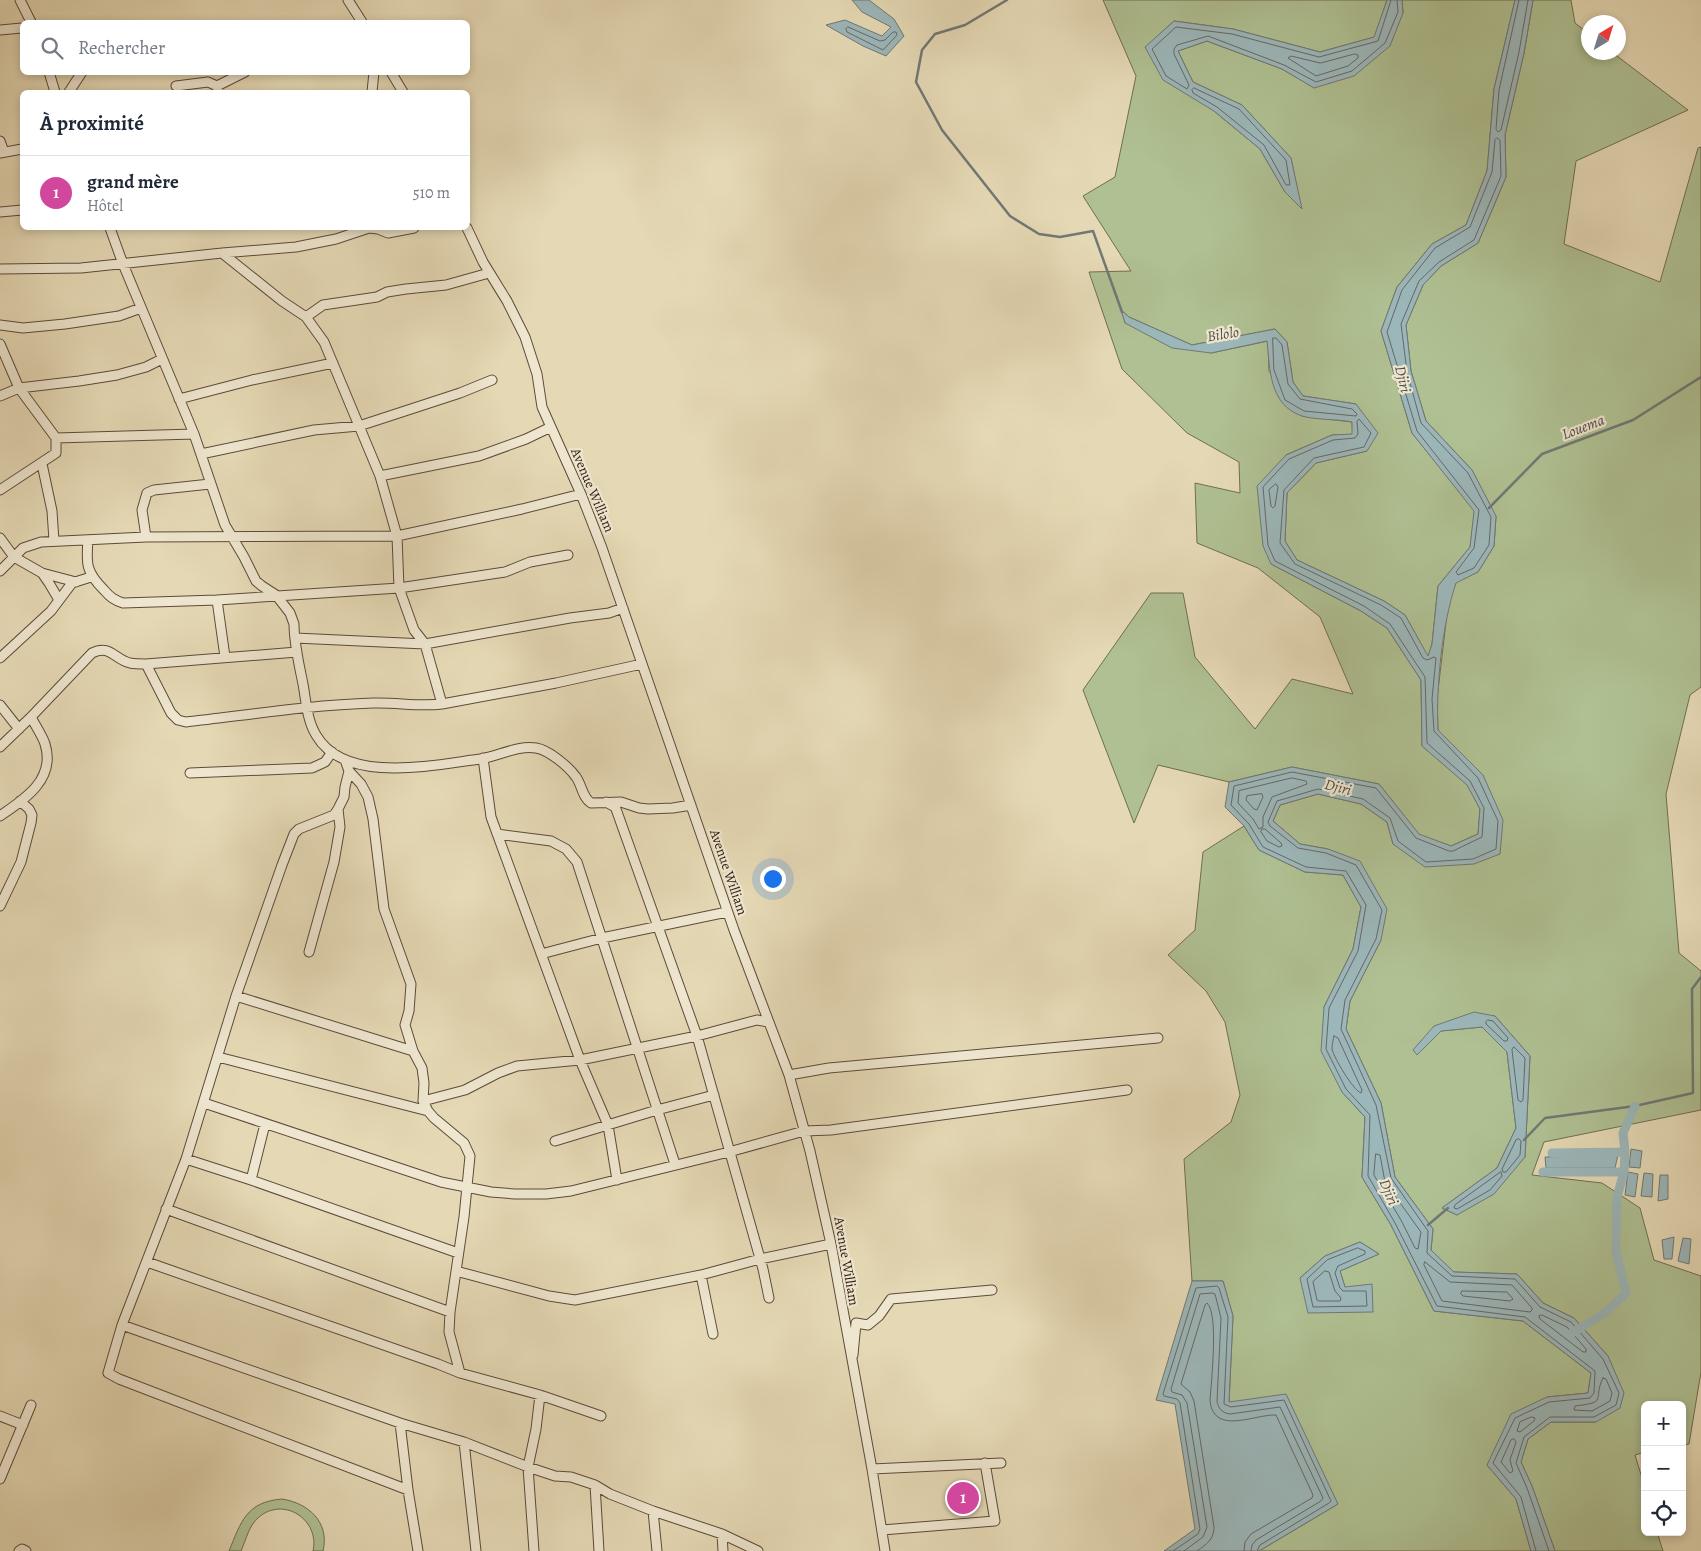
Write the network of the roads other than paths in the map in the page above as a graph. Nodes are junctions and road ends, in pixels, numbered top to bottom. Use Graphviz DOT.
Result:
graph roads {
  1 [pos="20,0"];
  2 [pos="348,0"];
  3 [pos="30,20"];
  4 [pos="361,20"];
  5 [pos="20,28"];
  6 [pos="0,30"];
  7 [pos="50,75"];
  8 [pos="80,75"];
  9 [pos="240,75"];
  10 [pos="374,75"];
  11 [pos="393,75"];
  12 [pos="176,86"];
  13 [pos="218,89"];
  14 [pos="54,90"];
  15 [pos="70,90"];
  16 [pos="372,90"];
  17 [pos="402,90"];
  18 [pos="0,142"];
  19 [pos="20,149"];
  20 [pos="2,152"];
  21 [pos="20,210"];
  22 [pos="0,212"];
  23 [pos="111,230"];
  24 [pos="362,230"];
  25 [pos="380,230"];
  26 [pos="404,230"];
  27 [pos="468,230"];
  28 [pos="222,253"];
  29 [pos="123,264"];
  30 [pos="0,269"];
  31 [pos="489,273"];
  32 [pos="141,308"];
  33 [pos="306,317"];
  34 [pos="0,325"];
  35 [pos="0,344"];
  36 [pos="162,359"];
  37 [pos="333,363"];
  38 [pos="492,380"];
  39 [pos="19,388"];
  40 [pos="0,396"];
  41 [pos="179,399"];
  42 [pos="360,426"];
  43 [pos="551,428"];
  44 [pos="194,434"];
  45 [pos="56,438"];
  46 [pos="201,454"];
  47 [pos="42,464"];
  48 [pos="380,476"];
  49 [pos="210,484"];
  50 [pos="0,490"];
  51 [pos="580,494"];
  52 [pos="397,536"];
  53 [pos="146,537"];
  54 [pos="231,537"];
  55 [pos="0,538"];
  56 [pos="88,540"];
  57 [pos="54,541"];
  58 [pos="568,555"];
  59 [pos="14,557"];
  60 [pos="0,571"];
  61 [pos="42,573"];
  62 [pos="91,577"];
  63 [pos="76,582"];
  64 [pos="399,588"];
  65 [pos="276,595"];
  66 [pos="59,600"];
  67 [pos="217,600"];
  68 [pos="623,608"];
  69 [pos="295,638"];
  70 [pos="425,644"];
  71 [pos="297,652"];
  72 [pos="225,657"];
  73 [pos="0,658"];
  74 [pos="146,664"];
  75 [pos="642,664"];
  76 [pos="442,704"];
  77 [pos="0,705"];
  78 [pos="307,707"];
  79 [pos="31,717"];
  80 [pos="18,729"];
  81 [pos="0,747"];
  82 [pos="332,752"];
  83 [pos="483,758"];
  84 [pos="345,760"];
  85 [pos="349,771"];
  86 [pos="190,774"];
  87 [pos="20,801"];
  88 [pos="606,802"];
  89 [pos="691,805"];
  90 [pos="338,809"];
  91 [pos="0,816"];
  92 [pos="497,834"];
  93 [pos="0,906"];
  94 [pos="728,912"];
  95 [pos="659,927"];
  96 [pos="602,938"];
  97 [pos="309,952"];
  98 [pos="541,954"];
  99 [pos="236,996"];
  100 [pos="768,1022"];
  101 [pos="698,1036"];
  102 [pos="1158,1038"];
  103 [pos="636,1048"];
  104 [pos="413,1051"];
  105 [pos="218,1057"];
  106 [pos="580,1060"];
  107 [pos="789,1075"];
  108 [pos="1127,1090"];
  109 [pos="714,1095"];
  110 [pos="424,1101"];
  111 [pos="204,1103"];
  112 [pos="657,1110"];
  113 [pos="428,1111"];
  114 [pos="265,1124"];
  115 [pos="608,1126"];
  116 [pos="804,1131"];
  117 [pos="555,1141"];
  118 [pos="729,1152"];
  119 [pos="186,1159"];
  120 [pos="675,1164"];
  121 [pos="251,1180"];
  122 [pos="617,1180"];
  123 [pos="467,1188"];
  124 [pos="166,1209"];
  125 [pos="831,1244"];
  126 [pos="458,1253"];
  127 [pos="760,1259"];
  128 [pos="147,1262"];
  129 [pos="456,1271"];
  130 [pos="701,1275"];
  131 [pos="992,1290"];
  132 [pos="769,1298"];
  133 [pos="450,1312"];
  134 [pos="122,1325"];
  135 [pos="713,1334"];
  136 [pos="852,1363"];
  137 [pos="460,1373"];
  138 [pos="540,1396"];
  139 [pos="31,1405"];
  140 [pos="0,1416"];
  141 [pos="601,1416"];
  142 [pos="400,1423"];
  143 [pos="23,1425"];
  144 [pos="464,1442"];
  145 [pos="985,1463"];
  146 [pos="1001,1463"];
  147 [pos="528,1467"];
  148 [pos="872,1469"];
  149 [pos="0,1479"];
  150 [pos="595,1485"];
  151 [pos="408,1490"];
  152 [pos="653,1511"];
  153 [pos="882,1530"];
  154 [pos="722,1534"];
  155 [pos="19,1551"];
  156 [pos="26,1551"];
  157 [pos="418,1551"];
  158 [pos="476,1551"];
  159 [pos="534,1551"];
  160 [pos="599,1551"];
  161 [pos="657,1551"];
  162 [pos="723,1551"];
  163 [pos="758,1551"];
  164 [pos="885,1551"];
  1 -- 3 [label="street"];
  2 -- 4 [label="street"];
  5 -- 6 [label="street"];
  7 -- 14 [label="street"];
  8 -- 15 [label="street"];
  9 -- 13 [label="street"];
  10 -- 16 [label="street"];
  11 -- 17 [label="street"];
  12 -- 13 [label="street"];
  18 -- 20 [label="street"];
  19 -- 20 [label="street"];
  21 -- 22 [label="street"];
  23 -- 29 [label="street"];
  24 -- 28 [label="street"];
  25 -- 26 [label="street"];
  27 -- 31 [label="street, Avenue William"];
  28 -- 29 [label="street"];
  28 -- 33 [label="street"];
  29 -- 30 [label="street"];
  29 -- 32 [label="street"];
  31 -- 33 [label="street"];
  31 -- 43 [label="street, Avenue William"];
  32 -- 34 [label="street"];
  32 -- 36 [label="street"];
  33 -- 37 [label="street"];
  35 -- 39 [label="street"];
  36 -- 39 [label="street"];
  36 -- 41 [label="street"];
  37 -- 41 [label="street"];
  37 -- 42 [label="street"];
  38 -- 42 [label="street"];
  39 -- 40 [label="street"];
  39 -- 45 [label="street"];
  41 -- 44 [label="street"];
  42 -- 46 [label="street"];
  42 -- 48 [label="street"];
  43 -- 48 [label="street"];
  43 -- 51 [label="street, Avenue William"];
  44 -- 45 [label="street"];
  44 -- 46 [label="street"];
  45 -- 47 [label="street"];
  46 -- 49 [label="street"];
  47 -- 50 [label="street"];
  47 -- 57 [label="street"];
  48 -- 52 [label="street"];
  49 -- 53 [label="street"];
  49 -- 54 [label="street"];
  51 -- 52 [label="street"];
  51 -- 68 [label="street, Avenue William"];
  52 -- 54 [label="street"];
  52 -- 64 [label="street"];
  53 -- 54 [label="street"];
  53 -- 56 [label="street"];
  54 -- 65 [label="street"];
  55 -- 59 [label="street"];
  56 -- 57 [label="street"];
  56 -- 62 [label="street"];
  57 -- 59 [label="street"];
  58 -- 64 [label="street"];
  59 -- 60 [label="street"];
  59 -- 61 [label="street"];
  61 -- 63 [label="street"];
  61 -- 66 [label="street"];
  62 -- 63 [label="street"];
  62 -- 67 [label="street"];
  63 -- 66 [label="street"];
  64 -- 65 [label="street"];
  64 -- 70 [label="street"];
  65 -- 67 [label="street"];
  65 -- 69 [label="street"];
  66 -- 73 [label="street"];
  67 -- 72 [label="street"];
  68 -- 70 [label="street"];
  68 -- 75 [label="street, Avenue William"];
  69 -- 70 [label="street"];
  69 -- 71 [label="street"];
  70 -- 76 [label="street"];
  71 -- 72 [label="street"];
  71 -- 78 [label="street"];
  72 -- 74 [label="street"];
  74 -- 78 [label="street"];
  74 -- 79 [label="street"];
  75 -- 76 [label="street"];
  75 -- 89 [label="street, Avenue William"];
  76 -- 78 [label="street"];
  77 -- 80 [label="street"];
  78 -- 82 [label="street"];
  79 -- 80 [label="street"];
  79 -- 87 [label="street"];
  80 -- 81 [label="street"];
  82 -- 84 [label="street"];
  82 -- 86 [label="street"];
  83 -- 84 [label="street"];
  83 -- 88 [label="street"];
  83 -- 92 [label="street"];
  84 -- 85 [label="street"];
  85 -- 90 [label="street"];
  85 -- 104 [label="street"];
  87 -- 91 [label="street"];
  87 -- 93 [label="street"];
  88 -- 89 [label="street"];
  88 -- 95 [label="street"];
  89 -- 94 [label="street, Avenue William"];
  90 -- 97 [label="street"];
  90 -- 99 [label="street"];
  92 -- 96 [label="street"];
  92 -- 98 [label="street"];
  94 -- 95 [label="street"];
  94 -- 100 [label="street, Avenue William"];
  95 -- 96 [label="street"];
  95 -- 101 [label="street"];
  96 -- 98 [label="street"];
  96 -- 103 [label="street"];
  98 -- 106 [label="street"];
  99 -- 104 [label="street"];
  99 -- 105 [label="street"];
  100 -- 101 [label="street"];
  100 -- 107 [label="street, Avenue William"];
  101 -- 103 [label="street"];
  101 -- 109 [label="street"];
  102 -- 107 [label="street"];
  103 -- 106 [label="street"];
  103 -- 112 [label="street"];
  104 -- 110 [label="street"];
  105 -- 111 [label="street"];
  105 -- 113 [label="street"];
  106 -- 110 [label="street"];
  106 -- 115 [label="street"];
  107 -- 116 [label="street, Avenue William"];
  108 -- 116 [label="street"];
  109 -- 112 [label="street"];
  109 -- 118 [label="street"];
  110 -- 113 [label="street"];
  111 -- 114 [label="street"];
  111 -- 119 [label="street"];
  112 -- 115 [label="street"];
  112 -- 120 [label="street"];
  113 -- 123 [label="street"];
  114 -- 121 [label="street"];
  114 -- 123 [label="street"];
  115 -- 117 [label="street"];
  115 -- 122 [label="street"];
  116 -- 118 [label="street"];
  116 -- 125 [label="street, Avenue William"];
  118 -- 120 [label="street"];
  118 -- 127 [label="street"];
  119 -- 121 [label="street"];
  119 -- 124 [label="street"];
  120 -- 122 [label="street"];
  121 -- 126 [label="street"];
  122 -- 123 [label="street"];
  123 -- 126 [label="street"];
  124 -- 128 [label="street"];
  124 -- 133 [label="street"];
  125 -- 127 [label="street"];
  125 -- 136 [label="street, Avenue William"];
  126 -- 129 [label="street"];
  127 -- 130 [label="street"];
  127 -- 132 [label="street"];
  128 -- 134 [label="street"];
  128 -- 137 [label="street"];
  129 -- 130 [label="street"];
  129 -- 133 [label="street"];
  130 -- 135 [label="street"];
  131 -- 136 [label="street"];
  133 -- 137 [label="street"];
  134 -- 142 [label="street"];
  134 -- 151 [label="street"];
  136 -- 148 [label="street, Avenue William"];
  137 -- 138 [label="street"];
  138 -- 141 [label="street"];
  138 -- 147 [label="street"];
  139 -- 143 [label="street"];
  140 -- 143 [label="street"];
  142 -- 144 [label="street"];
  142 -- 151 [label="street"];
  143 -- 149 [label="street"];
  144 -- 147 [label="street"];
  144 -- 158 [label="street"];
  145 -- 146 [label="street"];
  145 -- 148 [label="street"];
  145 -- 153 [label="street"];
  147 -- 150 [label="street"];
  147 -- 159 [label="street"];
  148 -- 153 [label="street, Avenue William"];
  150 -- 152 [label="street"];
  150 -- 160 [label="street"];
  151 -- 157 [label="street"];
  152 -- 154 [label="street"];
  152 -- 161 [label="street"];
  153 -- 164 [label="street, Avenue William"];
  154 -- 162 [label="street"];
  154 -- 163 [label="street"];
  155 -- 156 [label="street"];
}
